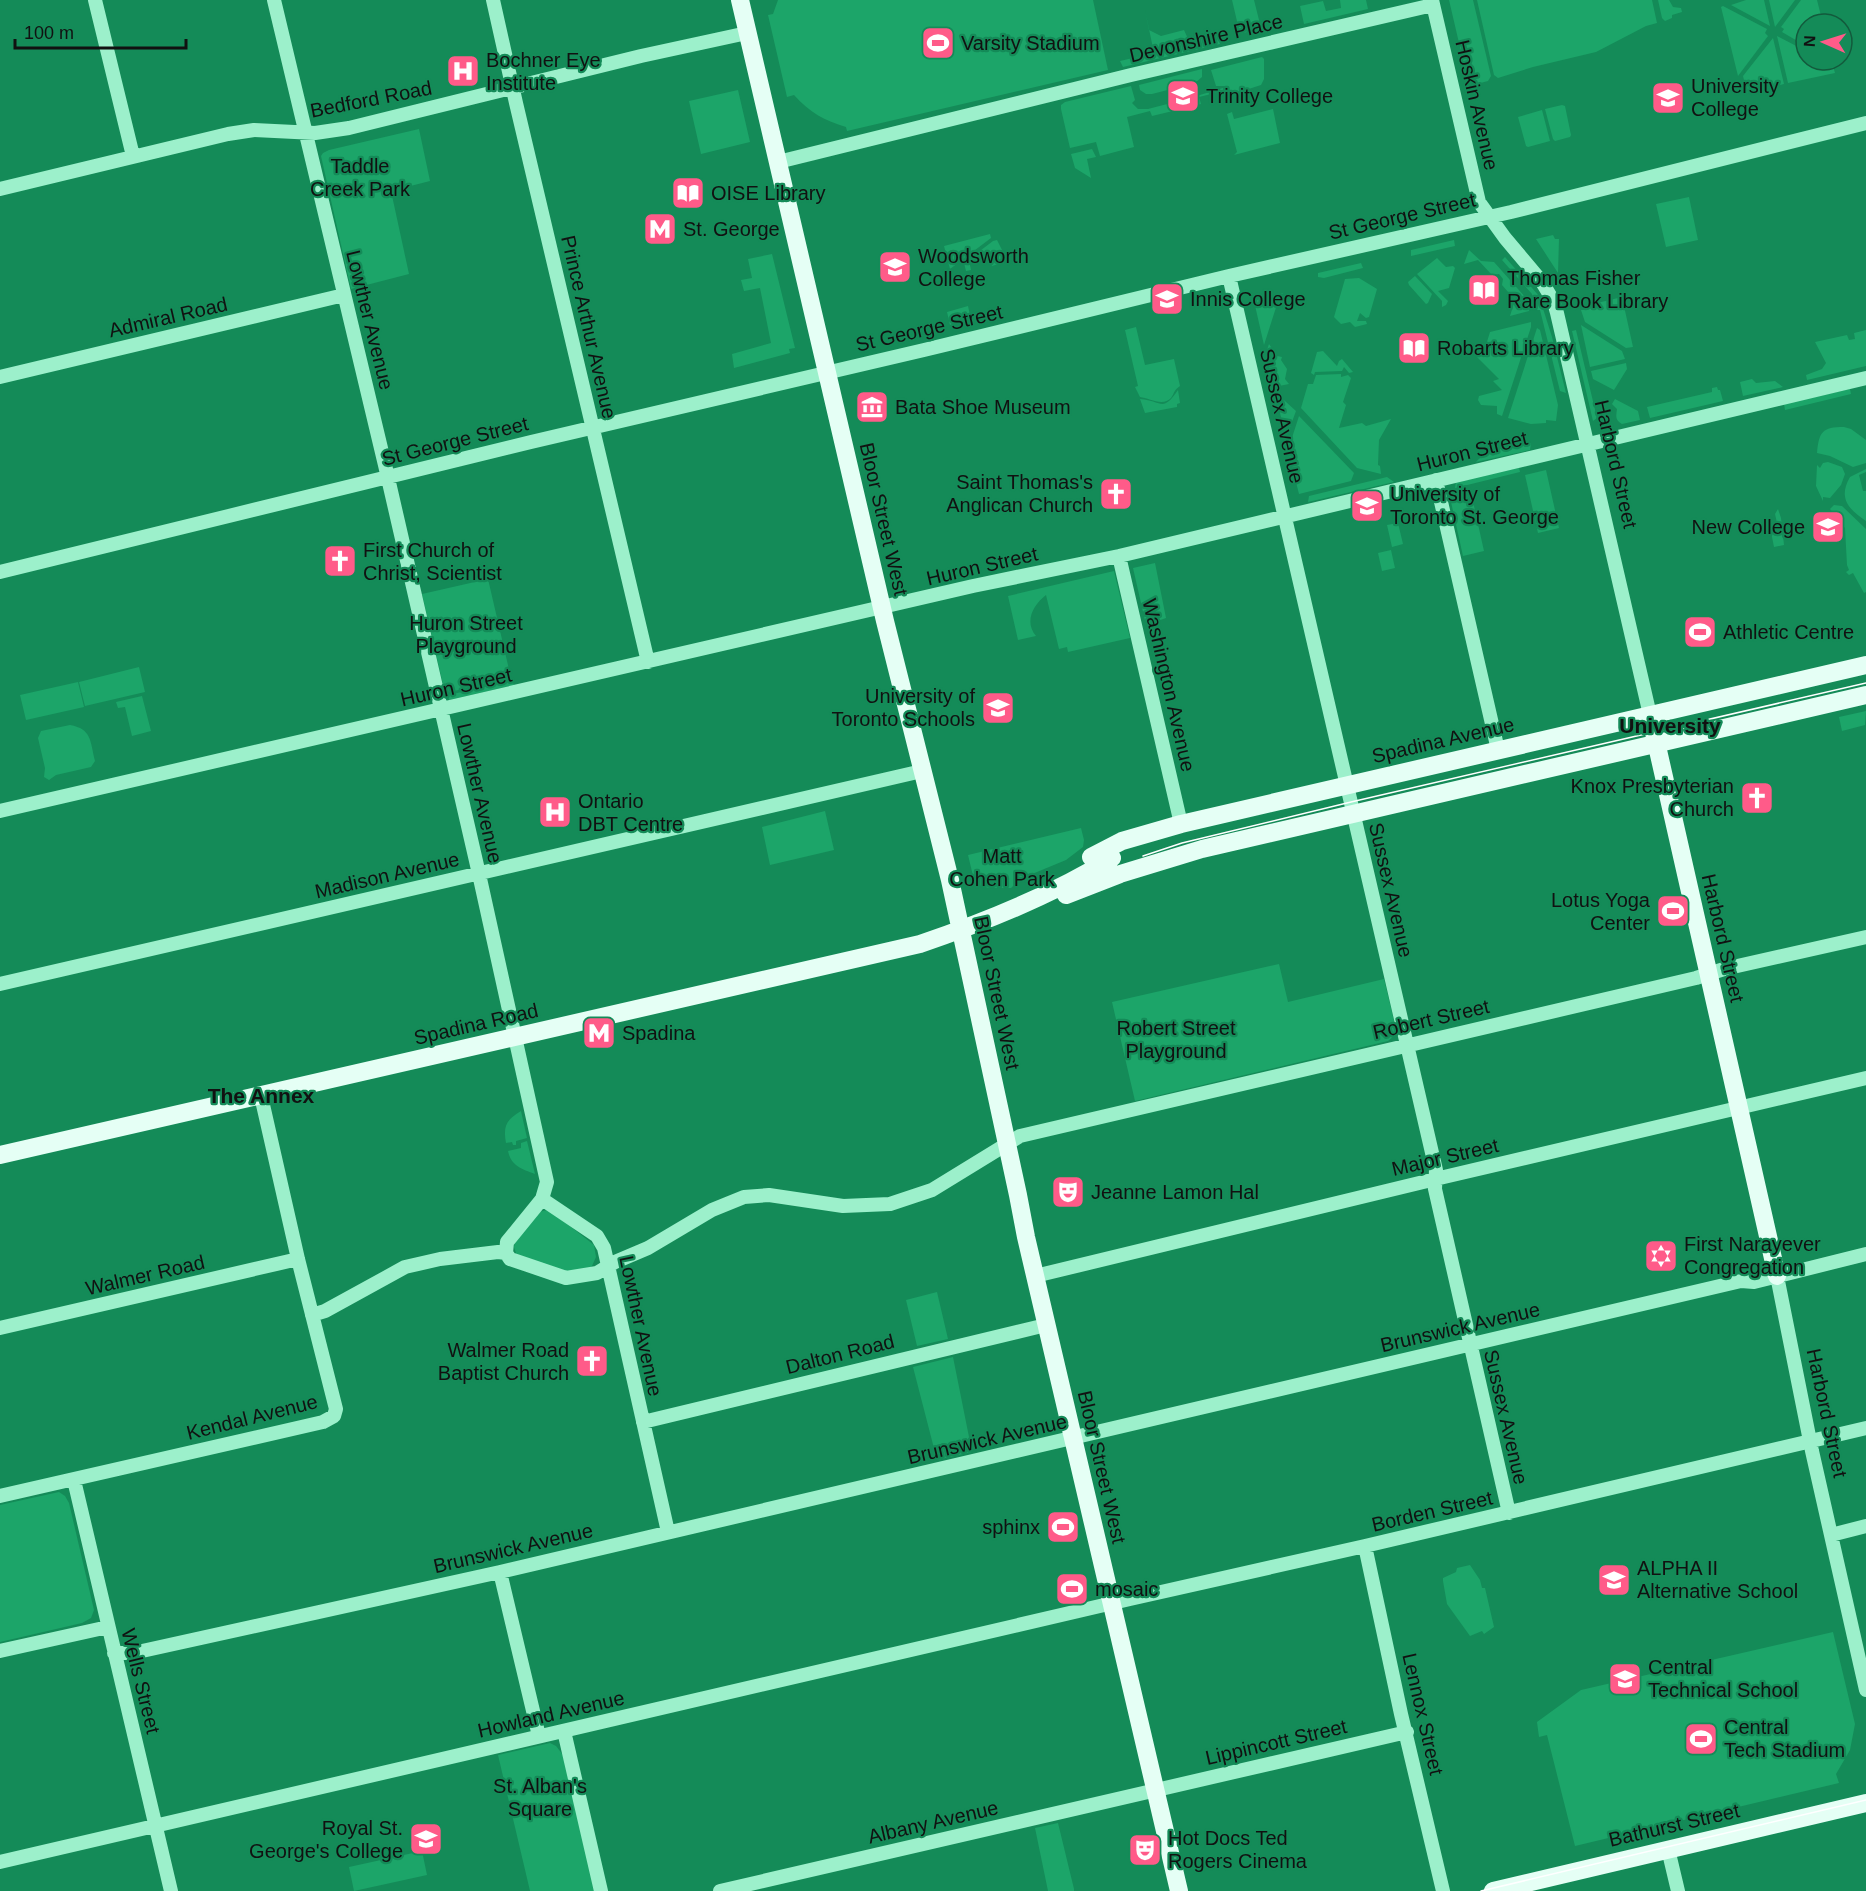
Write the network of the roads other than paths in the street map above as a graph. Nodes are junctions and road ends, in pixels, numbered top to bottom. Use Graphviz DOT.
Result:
graph roads {
  1 [pos="95,0"];
  2 [pos="273,0"];
  3 [pos="493,0"];
  4 [pos="740,0"];
  5 [pos="1433,2"];
  6 [pos="747,33"];
  7 [pos="512,88"];
  8 [pos="1866,123"];
  9 [pos="305,132"];
  10 [pos="133,156"];
  11 [pos="778,162"];
  12 [pos="0,189"];
  13 [pos="1490,216"];
  14 [pos="1229,276"];
  15 [pos="344,295"];
  16 [pos="826,373"];
  17 [pos="0,377"];
  18 [pos="1866,378"];
  19 [pos="593,428"];
  20 [pos="1588,443"];
  21 [pos="387,478"];
  22 [pos="1436,480"];
  23 [pos="1284,515"];
  24 [pos="1119,556"];
  25 [pos="0,572"];
  26 [pos="882,608"];
  27 [pos="648,662"];
  28 [pos="1866,665"];
  29 [pos="1866,695"];
  30 [pos="441,710"];
  31 [pos="1650,715"];
  32 [pos="1657,744"];
  33 [pos="1498,750"];
  34 [pos="922,771"];
  35 [pos="1347,785"];
  36 [pos="0,811"];
  37 [pos="1354,814"];
  38 [pos="1181,824"];
  39 [pos="1113,860"];
  40 [pos="479,874"];
  41 [pos="1047,893"];
  42 [pos="960,930"];
  43 [pos="1866,937"];
  44 [pos="1708,975"];
  45 [pos="0,984"];
  46 [pos="514,1038"];
  47 [pos="1407,1045"];
  48 [pos="1866,1078"];
  49 [pos="261,1096"];
  50 [pos="1740,1107"];
  51 [pos="1007,1144"];
  52 [pos="0,1155"];
  53 [pos="1436,1179"];
  54 [pos="542,1199"];
  55 [pos="506,1253"];
  56 [pos="1866,1254"];
  57 [pos="298,1259"];
  58 [pos="608,1268"];
  59 [pos="1035,1276"];
  60 [pos="1777,1276"];
  61 [pos="312,1315"];
  62 [pos="1046,1325"];
  63 [pos="0,1328"];
  64 [pos="1470,1344"];
  65 [pos="643,1422"];
  66 [pos="1866,1428"];
  67 [pos="1073,1439"];
  68 [pos="1810,1442"];
  69 [pos="74,1480"];
  70 [pos="0,1496"];
  71 [pos="1509,1513"];
  72 [pos="1866,1526"];
  73 [pos="668,1532"];
  74 [pos="1831,1535"];
  75 [pos="1365,1546"];
  76 [pos="500,1572"];
  77 [pos="1111,1605"];
  78 [pos="1866,1622"];
  79 [pos="1851,1626"];
  80 [pos="108,1627"];
  81 [pos="0,1651"];
  82 [pos="114,1653"];
  83 [pos="1866,1690"];
  84 [pos="564,1731"];
  85 [pos="1407,1732"];
  86 [pos="539,1736"];
  87 [pos="1155,1791"];
  88 [pos="1866,1803"];
  89 [pos="155,1826"];
  90 [pos="1668,1849"];
  91 [pos="0,1862"];
  92 [pos="1177,1884"];
  93 [pos="171,1891"];
  94 [pos="601,1891"];
  95 [pos="720,1891"];
  96 [pos="1443,1891"];
  97 [pos="1493,1891"];
  98 [pos="1678,1891"];
  1 -- 10 [label="street"];
  2 -- 9 [label="street, Lowther Avenue"];
  3 -- 7 [label="street, Prince Arthur Avenue"];
  4 -- 6 [label="main road, Bloor Street West"];
  5 -- 11 [label="street, Devonshire Place"];
  5 -- 13 [label="street, Hoskin Avenue"];
  6 -- 7 [label="street, Bedford Road"];
  6 -- 11 [label="main road, Bloor Street West"];
  7 -- 9 [label="street, Bedford Road"];
  7 -- 19 [label="street, Prince Arthur Avenue"];
  8 -- 13 [label="street, St George Street"];
  9 -- 10 [label="street, Bedford Road"];
  9 -- 15 [label="street, Lowther Avenue"];
  10 -- 12 [label="street, Bedford Road"];
  11 -- 16 [label="main road, Bloor Street West"];
  13 -- 14 [label="street, St George Street"];
  13 -- 20 [label="street, Harbord Street"];
  14 -- 16 [label="street, St George Street"];
  14 -- 23 [label="street, Sussex Avenue"];
  15 -- 17 [label="street, Admiral Road"];
  15 -- 21 [label="street, Lowther Avenue"];
  16 -- 19 [label="street, St George Street"];
  16 -- 26 [label="main road, Bloor Street West"];
  18 -- 20 [label="street, Huron Street"];
  19 -- 21 [label="street, St George Street"];
  19 -- 27 [label="street, Prince Arthur Avenue"];
  20 -- 22 [label="street, Huron Street"];
  20 -- 31 [label="street, Harbord Street"];
  21 -- 25 [label="street, St George Street"];
  21 -- 30 [label="street, Lowther Avenue"];
  22 -- 23 [label="street, Huron Street"];
  22 -- 33 [label="street"];
  23 -- 24 [label="street, Huron Street"];
  23 -- 35 [label="street, Sussex Avenue"];
  24 -- 26 [label="street, Huron Street"];
  24 -- 38 [label="street, Washington Avenue"];
  26 -- 27 [label="street, Huron Street"];
  26 -- 34 [label="main road, Bloor Street West"];
  27 -- 30 [label="street, Huron Street"];
  28 -- 31 [label="main road, Spadina Avenue"];
  29 -- 32 [label="main road, Spadina Avenue"];
  30 -- 36 [label="street, Huron Street"];
  30 -- 40 [label="street, Lowther Avenue"];
  31 -- 32 [label="main road, Harbord Street"];
  31 -- 33 [label="main road, Spadina Avenue"];
  32 -- 37 [label="main road, Spadina Avenue"];
  32 -- 44 [label="main road, Harbord Street"];
  33 -- 35 [label="main road, Spadina Avenue"];
  34 -- 40 [label="street, Madison Avenue"];
  34 -- 42 [label="main road, Bloor Street West"];
  35 -- 37 [label="street, Sussex Avenue"];
  35 -- 38 [label="main road, Spadina Avenue"];
  37 -- 39 [label="main road, Spadina Avenue"];
  37 -- 47 [label="street, Sussex Avenue"];
  38 -- 39 [label="main road, Spadina Avenue"];
  39 -- 41 [label="main road, Spadina Avenue"];
  39 -- 41 [label="main road, Spadina Avenue"];
  40 -- 45 [label="street, Madison Avenue"];
  40 -- 46 [label="street, Lowther Avenue"];
  41 -- 42 [label="main road, Spadina Avenue"];
  42 -- 46 [label="main road, Spadina Road"];
  42 -- 51 [label="main road, Bloor Street West"];
  43 -- 44 [label="street, Robert Street"];
  44 -- 47 [label="street, Robert Street"];
  44 -- 50 [label="main road, Harbord Street"];
  46 -- 49 [label="main road, Spadina Road"];
  46 -- 54 [label="street, Lowther Avenue"];
  47 -- 51 [label="street, Robert Street"];
  47 -- 53 [label="street, Sussex Avenue"];
  48 -- 50 [label="street, Major Street"];
  49 -- 52 [label="main road, Spadina Road"];
  49 -- 57 [label="street, Kendal Avenue"];
  50 -- 53 [label="street, Major Street"];
  50 -- 60 [label="main road, Harbord Street"];
  51 -- 58 [label="street"];
  51 -- 59 [label="main road, Bloor Street West"];
  53 -- 59 [label="street, Major Street"];
  53 -- 64 [label="street, Sussex Avenue"];
  54 -- 55 [label="street"];
  54 -- 58 [label="street, Lowther Avenue"];
  55 -- 58 [label="street"];
  55 -- 61 [label="street"];
  56 -- 60 [label="street, Brunswick Avenue"];
  57 -- 61 [label="street, Kendal Avenue"];
  57 -- 63 [label="street, Walmer Road"];
  58 -- 65 [label="street, Lowther Avenue"];
  59 -- 62 [label="main road, Bloor Street West"];
  60 -- 64 [label="street, Brunswick Avenue"];
  60 -- 68 [label="street, Harbord Street"];
  61 -- 69 [label="street, Kendal Avenue"];
  62 -- 65 [label="street, Dalton Road"];
  62 -- 67 [label="main road, Bloor Street West"];
  64 -- 67 [label="street, Brunswick Avenue"];
  64 -- 71 [label="street, Sussex Avenue"];
  65 -- 73 [label="street, Lowther Avenue"];
  66 -- 68 [label="street, Borden Street"];
  67 -- 73 [label="street, Brunswick Avenue"];
  67 -- 77 [label="main road, Bloor Street West"];
  68 -- 71 [label="street, Borden Street"];
  68 -- 74 [label="street, Harbord Street"];
  69 -- 70 [label="street, Kendal Avenue"];
  69 -- 80 [label="street, Wells Street"];
  71 -- 75 [label="street, Borden Street"];
  72 -- 74 [label="street"];
  73 -- 76 [label="street, Brunswick Avenue"];
  74 -- 79 [label="street, Harbord Street"];
  75 -- 77 [label="street, Borden Street"];
  75 -- 85 [label="street, Lennox Street"];
  76 -- 82 [label="street, Brunswick Avenue"];
  76 -- 86 [label="street"];
  77 -- 84 [label="street, Howland Avenue"];
  77 -- 87 [label="main road, Bloor Street West"];
  78 -- 79 [label="street"];
  79 -- 83 [label="street, Harbord Street"];
  80 -- 81 [label="street"];
  80 -- 82 [label="street, Wells Street"];
  82 -- 89 [label="street, Wells Street"];
  84 -- 86 [label="street, Howland Avenue"];
  84 -- 94 [label="street"];
  85 -- 87 [label="street, Lippincott Street"];
  85 -- 96 [label="street, Lennox Street"];
  86 -- 89 [label="street, Howland Avenue"];
  87 -- 92 [label="main road, Bloor Street West"];
  87 -- 95 [label="street, Albany Avenue"];
  88 -- 90 [label="main road, Bathurst Street"];
  89 -- 91 [label="street, Howland Avenue"];
  89 -- 93 [label="street, Wells Street"];
  90 -- 97 [label="main road, Bathurst Street"];
  90 -- 98 [label="street"];
}
